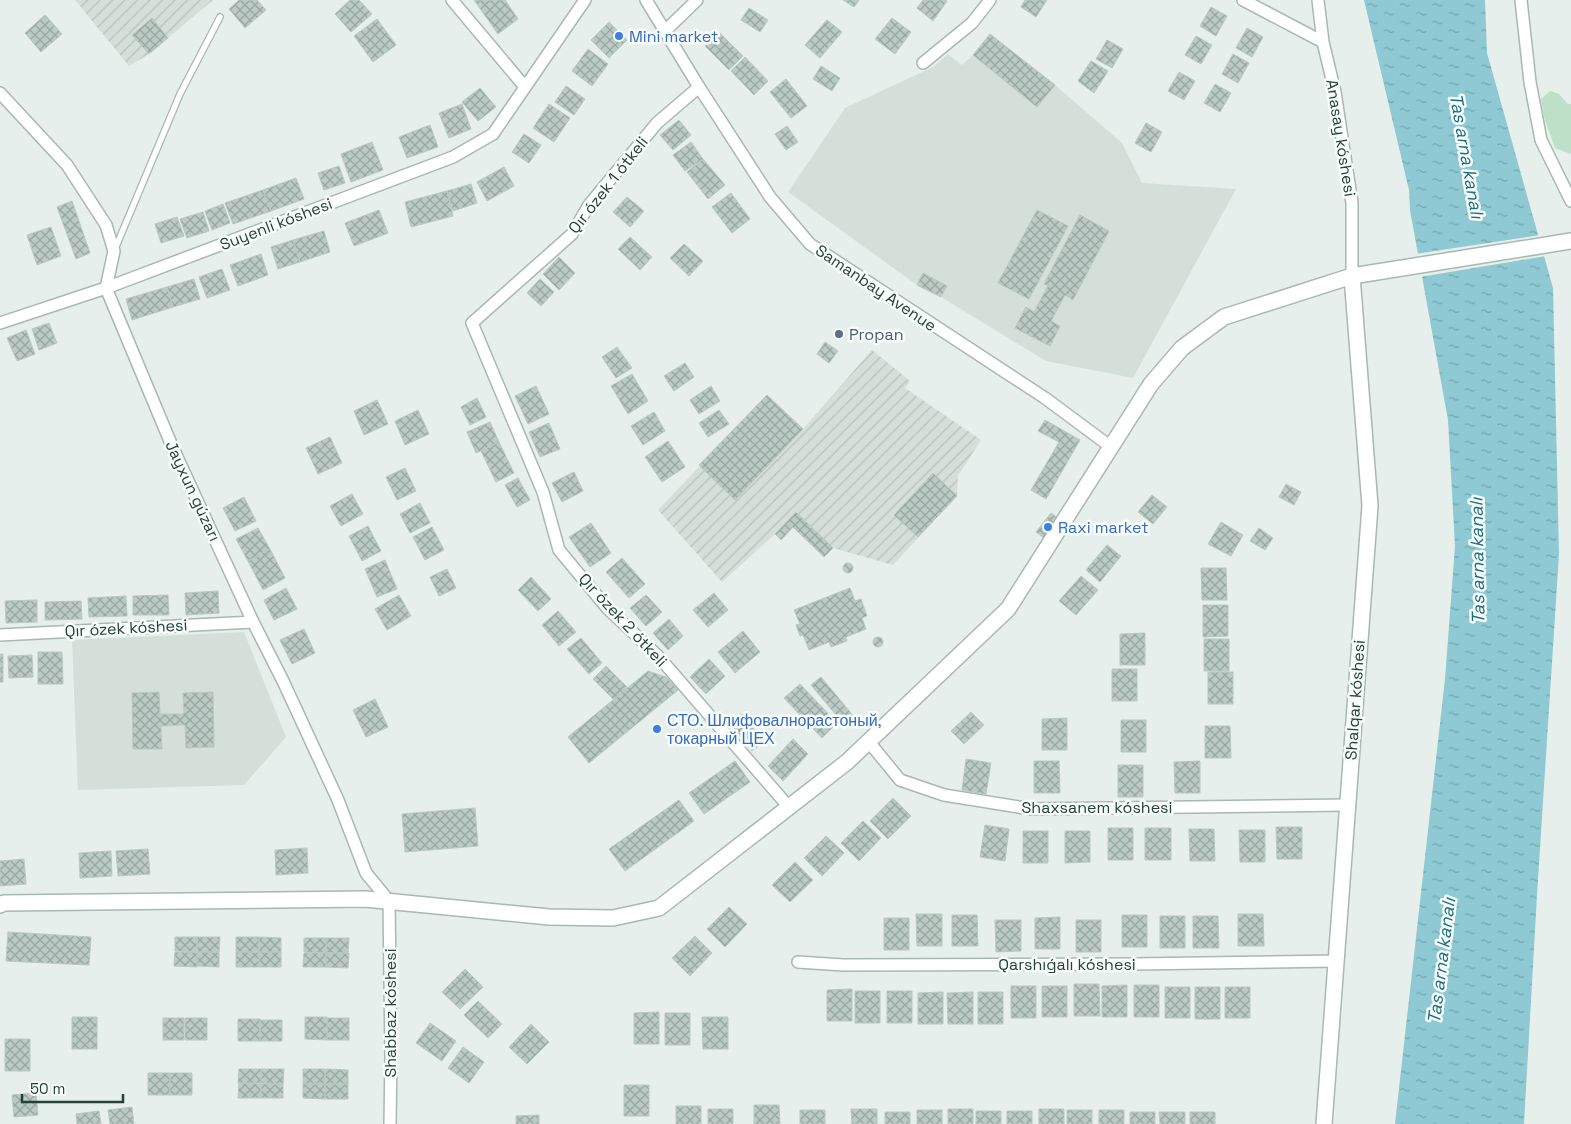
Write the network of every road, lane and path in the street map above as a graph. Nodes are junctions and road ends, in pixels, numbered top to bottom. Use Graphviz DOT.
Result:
graph roads {
  1 [pos="452,0"];
  2 [pos="585,0"];
  3 [pos="646,0"];
  4 [pos="697,0"];
  5 [pos="990,0"];
  6 [pos="1242,0"];
  7 [pos="1318,0"];
  8 [pos="1521,0"];
  9 [pos="220,17"];
  10 [pos="665,30"];
  11 [pos="1324,42"];
  12 [pos="923,63"];
  13 [pos="526,87"];
  14 [pos="699,87"];
  15 [pos="0,93"];
  16 [pos="1571,200"];
  17 [pos="1571,241"];
  18 [pos="114,251"];
  19 [pos="1352,276"];
  20 [pos="106,288"];
  21 [pos="0,323"];
  22 [pos="472,323"];
  23 [pos="1111,447"];
  24 [pos="253,622"];
  25 [pos="0,635"];
  26 [pos="869,742"];
  27 [pos="1348,805"];
  28 [pos="788,806"];
  29 [pos="389,901"];
  30 [pos="0,905"];
  31 [pos="1336,961"];
  32 [pos="798,962"];
  33 [pos="390,1124"];
  34 [pos="1324,1124"];
  1 -- 13 [label="street"];
  2 -- 13 [label="street, Suyenli kóshesi"];
  3 -- 10 [label="street, Samanbay Avenue"];
  4 -- 10 [label="street"];
  5 -- 12 [label="street"];
  6 -- 11 [label="street"];
  7 -- 11 [label="street, Anasay kóshesi"];
  8 -- 16 [label="street"];
  9 -- 18 [label="lane"];
  10 -- 14 [label="street, Samanbay Avenue"];
  11 -- 19 [label="street, Anasay kóshesi"];
  13 -- 20 [label="street, Suyenli kóshesi"];
  14 -- 22 [label="street, Qır ózek 1 ótkeli"];
  14 -- 23 [label="street, Samanbay Avenue"];
  15 -- 18 [label="street"];
  17 -- 19 [label="street"];
  18 -- 20 [label="street"];
  19 -- 23 [label="street"];
  19 -- 27 [label="street, Shalqar kóshesi"];
  20 -- 21 [label="street, Suyenli kóshesi"];
  20 -- 24 [label="street, Jayxun gúzarı"];
  22 -- 28 [label="street, Qır ózek 2 ótkeli"];
  23 -- 26 [label="street"];
  24 -- 25 [label="street, Qır ózek kóshesi"];
  24 -- 29 [label="street, Jayxun gúzarı"];
  26 -- 27 [label="street, Shaxsanem kóshesi"];
  26 -- 28 [label="street"];
  27 -- 31 [label="street, Shalqar kóshesi"];
  28 -- 29 [label="street"];
  29 -- 30 [label="street"];
  29 -- 33 [label="street, Shabbaz kóshesi"];
  31 -- 32 [label="street, Qarshıǵalı kóshesi"];
  31 -- 34 [label="street, Shalqar kóshesi"];
}
